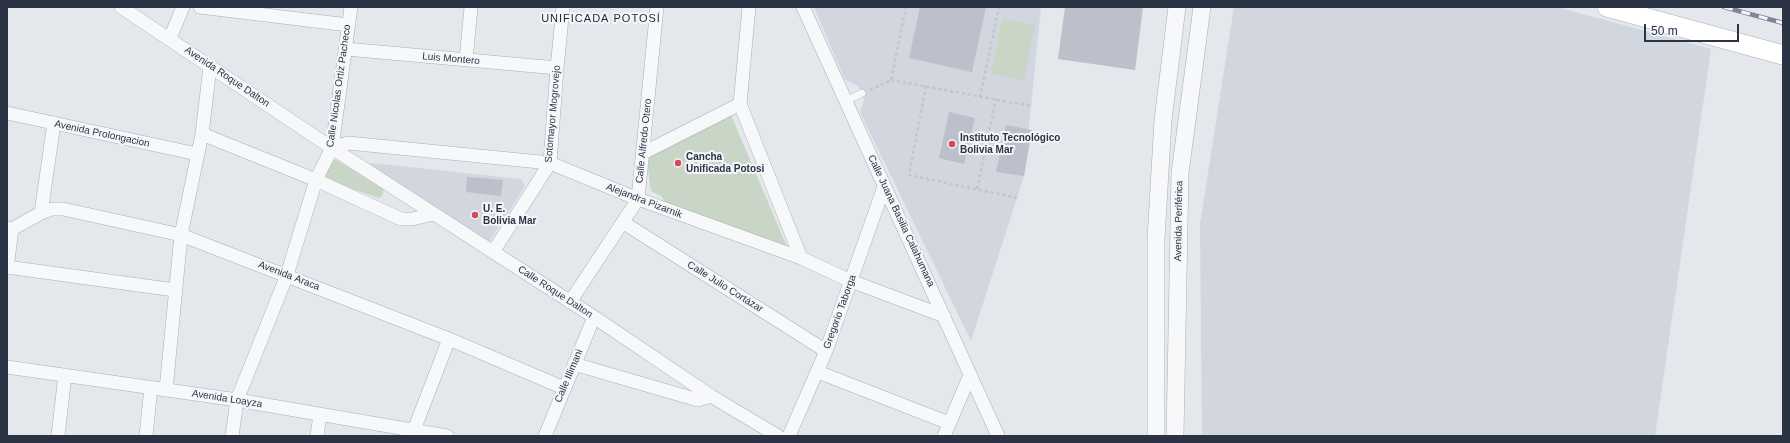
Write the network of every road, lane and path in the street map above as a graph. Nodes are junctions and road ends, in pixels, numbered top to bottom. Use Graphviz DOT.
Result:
graph roads {
  1 [pos="121,7"];
  2 [pos="183,7"];
  3 [pos="200,7"];
  4 [pos="351,7"];
  5 [pos="471,7"];
  6 [pos="563,7"];
  7 [pos="656,7"];
  8 [pos="748,7"];
  9 [pos="803,7"];
  10 [pos="906,7"];
  11 [pos="999,7"];
  12 [pos="1177,7"];
  13 [pos="1202,7"];
  14 [pos="1606,7"];
  15 [pos="348,25"];
  16 [pos="170,38"];
  17 [pos="346,49"];
  18 [pos="1783,56"];
  19 [pos="466,60"];
  20 [pos="210,67"];
  21 [pos="556,68"];
  22 [pos="891,80"];
  23 [pos="926,86"];
  24 [pos="862,93"];
  25 [pos="980,97"];
  26 [pos="996,99"];
  27 [pos="846,101"];
  28 [pos="740,104"];
  29 [pos="1031,106"];
  30 [pos="7,113"];
  31 [pos="54,123"];
  32 [pos="202,134"];
  33 [pos="332,148"];
  34 [pos="643,153"];
  35 [pos="198,154"];
  36 [pos="550,163"];
  37 [pos="316,180"];
  38 [pos="884,187"];
  39 [pos="977,189"];
  40 [pos="1018,198"];
  41 [pos="638,199"];
  42 [pos="41,212"];
  43 [pos="434,214"];
  44 [pos="624,223"];
  45 [pos="10,229"];
  46 [pos="181,235"];
  47 [pos="493,252"];
  48 [pos="801,258"];
  49 [pos="7,268"];
  50 [pos="287,275"];
  51 [pos="851,281"];
  52 [pos="175,290"];
  53 [pos="570,302"];
  54 [pos="944,316"];
  55 [pos="594,317"];
  56 [pos="449,339"];
  57 [pos="826,351"];
  58 [pos="574,364"];
  59 [pos="7,368"];
  60 [pos="818,372"];
  61 [pos="65,374"];
  62 [pos="970,375"];
  63 [pos="151,387"];
  64 [pos="564,388"];
  65 [pos="166,390"];
  66 [pos="711,396"];
  67 [pos="237,400"];
  68 [pos="320,415"];
  69 [pos="949,423"];
  70 [pos="414,430"];
  71 [pos="399,432"];
  72 [pos="58,436"];
  73 [pos="146,436"];
  74 [pos="232,436"];
  75 [pos="317,436"];
  76 [pos="447,436"];
  77 [pos="545,436"];
  78 [pos="778,436"];
  79 [pos="789,436"];
  80 [pos="944,436"];
  81 [pos="998,436"];
  82 [pos="1156,436"];
  83 [pos="1175,436"];
  1 -- 16 [label="street, Avenida Roque Dalton"];
  2 -- 16 [label="street"];
  3 -- 15 [label="street"];
  4 -- 15 [label="street, Calle Nicolas Ortiz Pacheco"];
  5 -- 19 [label="street"];
  6 -- 21 [label="street, Sotomayor Mogrovejo"];
  7 -- 34 [label="street, Calle Alfredo Otero"];
  8 -- 28 [label="street"];
  9 -- 27 [label="street, Calle Juana Basilia Calahumana"];
  10 -- 22 [label="path"];
  11 -- 25 [label="path"];
  12 -- 82 [label="street, Avenida Periférica"];
  13 -- 83 [label="street, Avenida Periférica"];
  14 -- 18 [label="main road"];
  15 -- 17 [label="street, Calle Nicolas Ortiz Pacheco"];
  16 -- 20 [label="street, Avenida Roque Dalton"];
  17 -- 19 [label="street, Luis Montero"];
  17 -- 33 [label="street, Calle Nicolas Ortiz Pacheco"];
  19 -- 21 [label="street, Luis Montero"];
  20 -- 32 [label="street"];
  20 -- 33 [label="street, Avenida Roque Dalton"];
  21 -- 36 [label="street, Sotomayor Mogrovejo"];
  22 -- 23 [label="path"];
  22 -- 24 [label="path"];
  23 -- 25 [label="path"];
  23 -- 39 [label="path"];
  24 -- 27 [label="lane"];
  25 -- 26 [label="path"];
  26 -- 29 [label="path"];
  26 -- 39 [label="path"];
  27 -- 38 [label="street, Calle Juana Basilia Calahumana"];
  28 -- 34 [label="street"];
  28 -- 48 [label="street"];
  30 -- 31 [label="street, Avenida Prolongacion"];
  31 -- 35 [label="street, Avenida Prolongacion"];
  31 -- 42 [label="street"];
  32 -- 35 [label="street"];
  32 -- 37 [label="street"];
  33 -- 36 [label="street, Alejandra Pizarnik"];
  33 -- 37 [label="street, Calle Nicolas Ortiz Pacheco"];
  33 -- 43 [label="street, Calle Roque Dalton"];
  34 -- 41 [label="street, Calle Alfredo Otero"];
  35 -- 46 [label="street"];
  36 -- 41 [label="street, Alejandra Pizarnik"];
  36 -- 47 [label="street, Sotomayor Mogrovejo"];
  37 -- 43 [label="street"];
  37 -- 50 [label="street, Calle Nicolas Ortiz Pacheco"];
  38 -- 51 [label="street, Gregorio Taborga"];
  38 -- 54 [label="street, Calle Juana Basilia Calahumana"];
  39 -- 40 [label="path"];
  41 -- 44 [label="street, Calle Alfredo Otero"];
  41 -- 48 [label="street, Alejandra Pizarnik"];
  42 -- 45 [label="street, Avenida Araca"];
  42 -- 46 [label="street, Avenida Araca"];
  43 -- 47 [label="street, Calle Roque Dalton"];
  44 -- 53 [label="street, Calle Alfredo Otero"];
  44 -- 57 [label="street, Calle Julio Cortázar"];
  45 -- 49 [label="street"];
  46 -- 50 [label="street, Avenida Araca"];
  46 -- 52 [label="street"];
  47 -- 53 [label="street, Calle Roque Dalton"];
  48 -- 51 [label="street, Alejandra Pizarnik"];
  49 -- 52 [label="street"];
  50 -- 56 [label="street, Avenida Araca"];
  50 -- 67 [label="street, Calle Nicolas Ortiz Pacheco"];
  51 -- 54 [label="street, Alejandra Pizarnik"];
  51 -- 57 [label="street, Gregorio Taborga"];
  52 -- 65 [label="street"];
  53 -- 55 [label="street, Calle Roque Dalton"];
  54 -- 62 [label="street, Calle Juana Basilia Calahumana"];
  55 -- 58 [label="street, Calle Illimani"];
  55 -- 66 [label="street, Calle Roque Dalton"];
  56 -- 64 [label="street, Avenida Araca"];
  56 -- 70 [label="street"];
  57 -- 60 [label="street, Gregorio Taborga"];
  58 -- 64 [label="street, Calle Illimani"];
  58 -- 66 [label="street"];
  59 -- 61 [label="street, Avenida Loayza"];
  60 -- 69 [label="street"];
  60 -- 79 [label="street, Gregorio Taborga"];
  61 -- 63 [label="street, Avenida Loayza"];
  61 -- 72 [label="street"];
  62 -- 69 [label="street"];
  62 -- 81 [label="street, Calle Juana Basilia Calahumana"];
  63 -- 65 [label="street, Avenida Loayza"];
  63 -- 73 [label="street"];
  64 -- 77 [label="street, Calle Illimani"];
  65 -- 67 [label="street, Avenida Loayza"];
  66 -- 78 [label="street, Calle Roque Dalton"];
  67 -- 68 [label="street, Avenida Loayza"];
  67 -- 74 [label="street, Calle Nicolas Ortiz Pacheco"];
  68 -- 71 [label="street, Avenida Loayza"];
  68 -- 75 [label="street"];
  69 -- 80 [label="street"];
  70 -- 71 [label="street, Avenida Loayza"];
  70 -- 76 [label="street, Avenida Loayza"];
}
